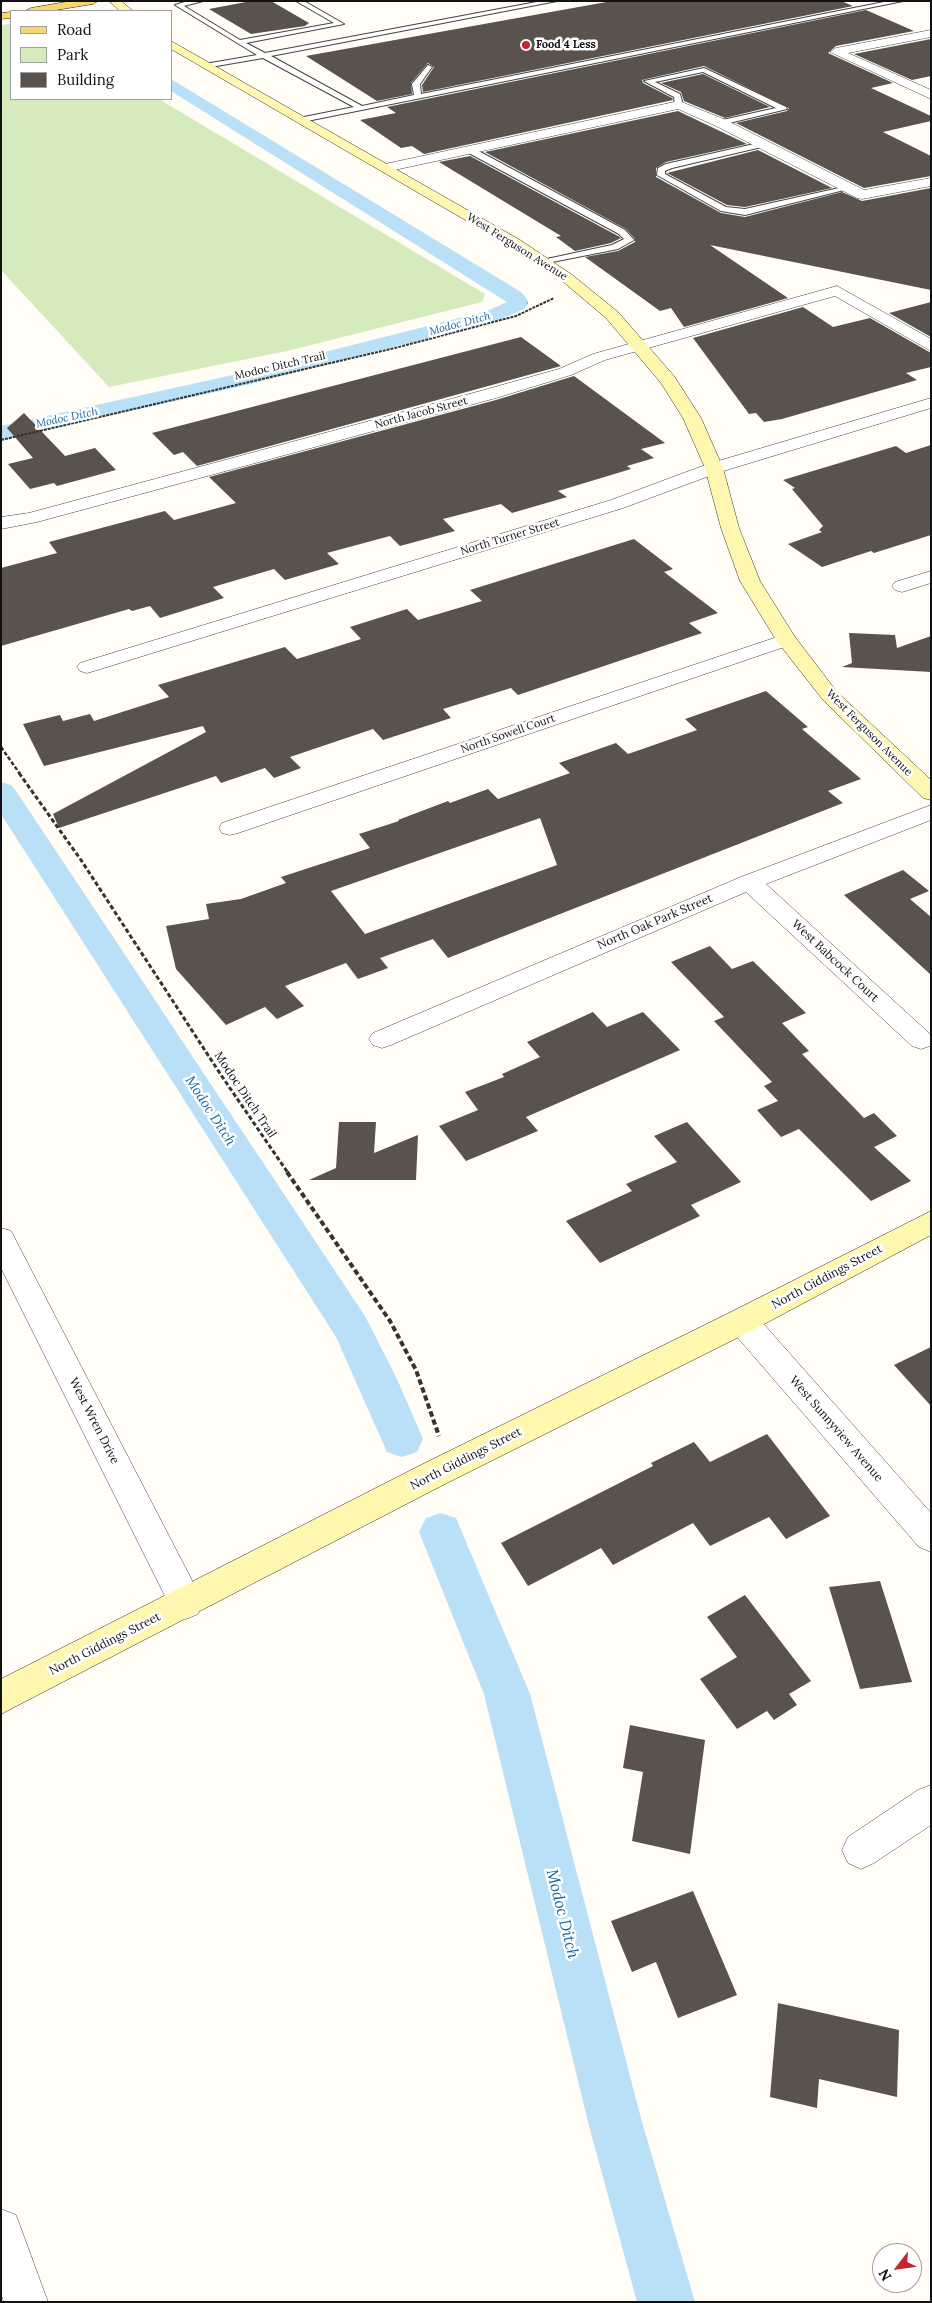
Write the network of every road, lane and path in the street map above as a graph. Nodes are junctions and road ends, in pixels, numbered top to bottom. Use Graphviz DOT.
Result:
graph roads {
  1 [pos="93,1"];
  2 [pos="114,1"];
  3 [pos="200,1"];
  4 [pos="299,1"];
  5 [pos="554,1"];
  6 [pos="900,1"];
  7 [pos="38,10"];
  8 [pos="126,10"];
  9 [pos="341,24"];
  10 [pos="931,33"];
  11 [pos="365,36"];
  12 [pos="240,42"];
  13 [pos="172,45"];
  14 [pos="264,55"];
  15 [pos="208,66"];
  16 [pos="428,67"];
  17 [pos="931,95"];
  18 [pos="418,97"];
  19 [pos="679,106"];
  20 [pos="360,108"];
  21 [pos="302,120"];
  22 [pos="721,123"];
  23 [pos="763,144"];
  24 [pos="470,150"];
  25 [pos="386,168"];
  26 [pos="931,182"];
  27 [pos="848,188"];
  28 [pos="545,262"];
  29 [pos="559,296"];
  30 [pos="640,345"];
  31 [pos="931,346"];
  32 [pos="931,403"];
  33 [pos="1,440"];
  34 [pos="714,468"];
  35 [pos="1,523"];
  36 [pos="931,577"];
  37 [pos="902,586"];
  38 [pos="786,640"];
  39 [pos="87,667"];
  40 [pos="1,746"];
  41 [pos="931,792"];
  42 [pos="931,812"];
  43 [pos="230,828"];
  44 [pos="749,882"];
  45 [pos="382,1039"];
  46 [pos="921,1040"];
  47 [pos="931,1222"];
  48 [pos="1,1239"];
  49 [pos="742,1321"];
  50 [pos="452,1466"];
  51 [pos="931,1537"];
  52 [pos="186,1603"];
  53 [pos="1,1697"];
  54 [pos="931,1803"];
  55 [pos="861,1850"];
  56 [pos="1,2230"];
  57 [pos="26,2302"];
  1 -- 7 [label="main road"];
  2 -- 8 [label="street"];
  3 -- 12 [label="lane"];
  4 -- 9 [label="lane"];
  5 -- 11 [label="lane"];
  6 -- 18 [label="lane"];
  9 -- 11 [label="lane"];
  9 -- 12 [label="lane"];
  10 -- 17 [label="street"];
  11 -- 14 [label="lane"];
  12 -- 14 [label="lane"];
  13 -- 15 [label="street, West Ferguson Avenue"];
  14 -- 15 [label="lane"];
  14 -- 20 [label="lane"];
  15 -- 21 [label="street, West Ferguson Avenue"];
  16 -- 18 [label="lane"];
  18 -- 20 [label="lane"];
  19 -- 22 [label="street"];
  19 -- 22 [label="lane"];
  19 -- 24 [label="street"];
  20 -- 21 [label="lane"];
  21 -- 25 [label="street, West Ferguson Avenue"];
  22 -- 23 [label="street"];
  23 -- 27 [label="street"];
  23 -- 27 [label="lane"];
  24 -- 25 [label="street"];
  24 -- 28 [label="lane"];
  25 -- 28 [label="street, West Ferguson Avenue"];
  26 -- 27 [label="street"];
  28 -- 30 [label="street, West Ferguson Avenue"];
  29 -- 33 [label="path, Modoc Ditch Trail"];
  30 -- 31 [label="street, North Jacob Street"];
  30 -- 34 [label="street, West Ferguson Avenue"];
  30 -- 35 [label="street, North Jacob Street"];
  32 -- 34 [label="street, North Turner Street"];
  34 -- 38 [label="street, West Ferguson Avenue"];
  34 -- 39 [label="street, North Turner Street"];
  36 -- 37 [label="street"];
  38 -- 41 [label="street, West Ferguson Avenue"];
  38 -- 43 [label="street, North Sowell Court"];
  40 -- 50 [label="path, Modoc Ditch Trail"];
  42 -- 44 [label="street, North Oak Park Street"];
  44 -- 45 [label="street, North Oak Park Street"];
  44 -- 46 [label="street, West Babcock Court"];
  47 -- 49 [label="street, North Giddings Street"];
  48 -- 52 [label="street, West Wren Drive"];
  49 -- 50 [label="street, North Giddings Street"];
  49 -- 51 [label="street, West Sunnyview Avenue"];
  50 -- 52 [label="street, North Giddings Street"];
  52 -- 53 [label="street, North Giddings Street"];
  54 -- 55 [label="street"];
  56 -- 57 [label="street"];
}
